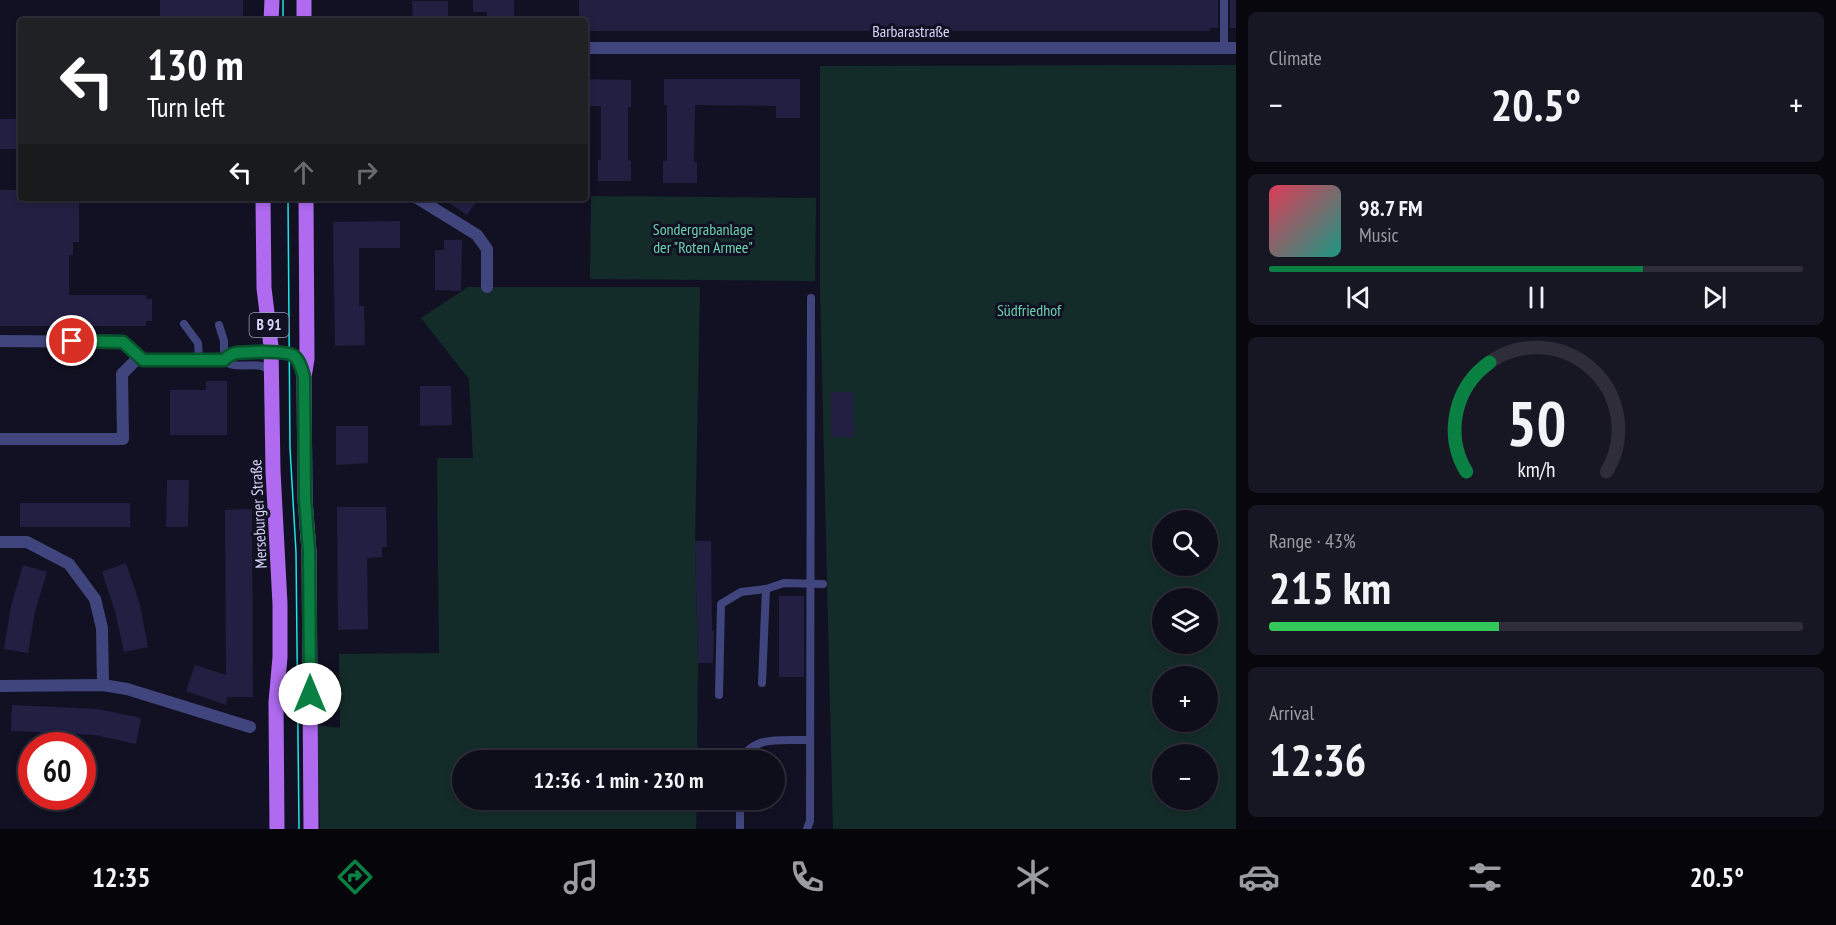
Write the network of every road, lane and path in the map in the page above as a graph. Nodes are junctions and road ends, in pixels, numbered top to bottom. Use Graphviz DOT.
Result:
graph roads {
  1 [pos="272,0"];
  2 [pos="304,0"];
  3 [pos="1224,0"];
  4 [pos="271,18"];
  5 [pos="304,18"];
  6 [pos="588,48"];
  7 [pos="1230,48"];
  8 [pos="263,201"];
  9 [pos="306,201"];
  10 [pos="422,201"];
  11 [pos="487,287"];
  12 [pos="811,298"];
  13 [pos="184,324"];
  14 [pos="219,325"];
  15 [pos="0,341"];
  16 [pos="271,353"];
  17 [pos="143,360"];
  18 [pos="192,360"];
  19 [pos="224,360"];
  20 [pos="271,374"];
  21 [pos="304,377"];
  22 [pos="0,439"];
  23 [pos="0,542"];
  24 [pos="811,584"];
  25 [pos="822,584"];
  26 [pos="766,589"];
  27 [pos="762,683"];
  28 [pos="103,685"];
  29 [pos="0,686"];
  30 [pos="719,695"];
  31 [pos="250,727"];
  32 [pos="810,740"];
  33 [pos="750,750"];
  34 [pos="740,810"];
  35 [pos="277,829"];
  36 [pos="311,829"];
  37 [pos="740,829"];
  38 [pos="807,829"];
  1 -- 4 [label="main road"];
  2 -- 5 [label="main road"];
  3 -- 7 [label="lane"];
  6 -- 7 [label="street, Barbarastraße"];
  8 -- 16 [label="main road, Merseburger Straße / B 91"];
  9 -- 21 [label="main road, B 91"];
  10 -- 11 [label="street"];
  12 -- 24 [label="lane"];
  13 -- 18 [label="lane"];
  14 -- 19 [label="lane"];
  15 -- 17 [label="street"];
  16 -- 19 [label="lane"];
  16 -- 20 [label="main road, Merseburger Straße / B 91"];
  16 -- 21 [label="lane"];
  17 -- 18 [label="street"];
  17 -- 22 [label="street"];
  18 -- 19 [label="lane"];
  19 -- 20 [label="lane"];
  20 -- 35 [label="main road, Merseburger Straße / B 91"];
  21 -- 36 [label="main road, B 91"];
  23 -- 28 [label="street"];
  24 -- 25 [label="lane"];
  24 -- 26 [label="lane"];
  24 -- 32 [label="lane"];
  26 -- 27 [label="lane"];
  26 -- 30 [label="lane"];
  28 -- 29 [label="street"];
  28 -- 31 [label="street"];
  32 -- 33 [label="lane"];
  32 -- 38 [label="lane"];
  34 -- 37 [label="lane"];
}
